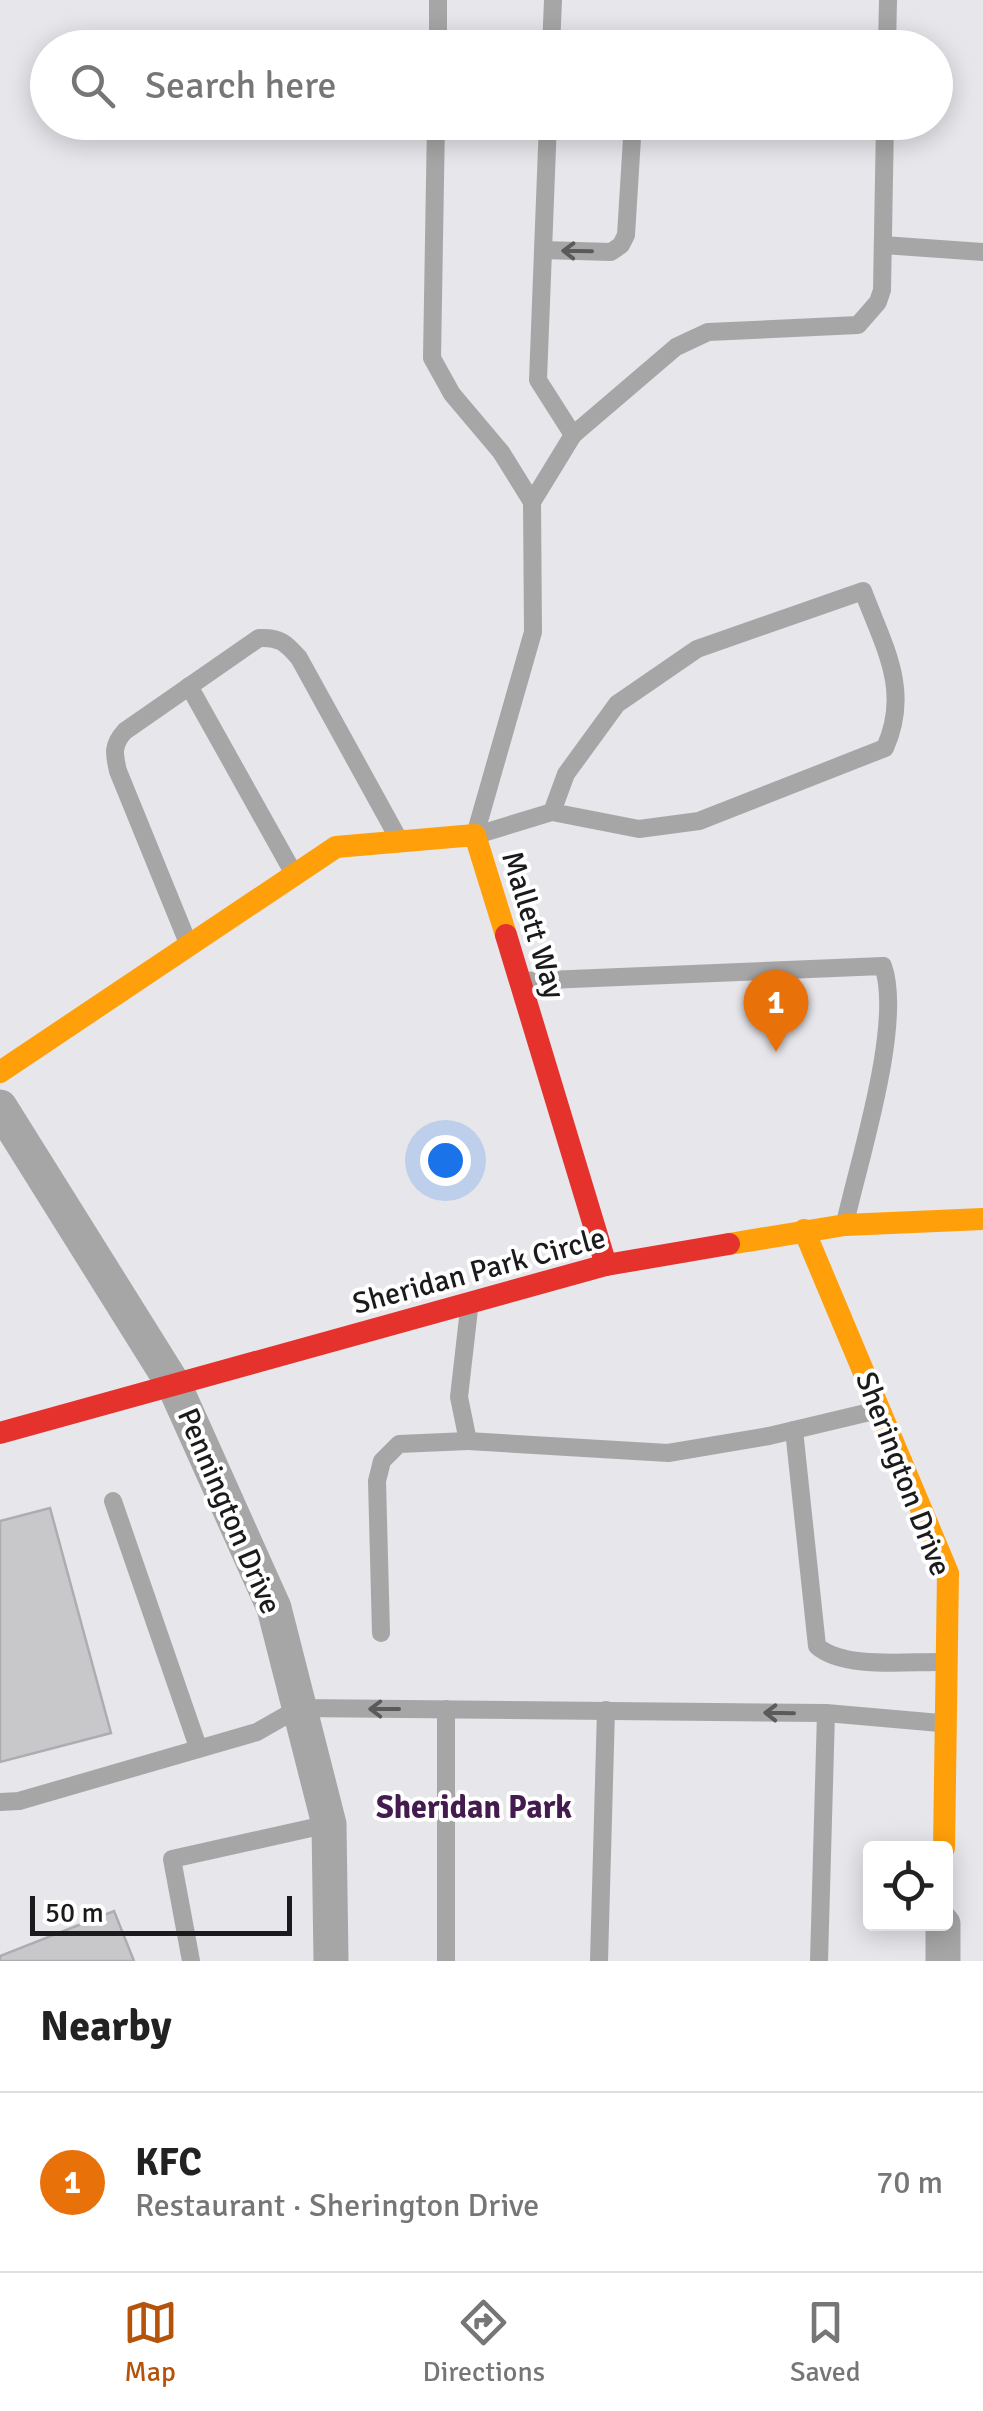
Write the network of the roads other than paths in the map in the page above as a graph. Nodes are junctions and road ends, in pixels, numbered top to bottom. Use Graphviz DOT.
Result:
graph roads {
  1 [pos="438,0"];
  2 [pos="553,0"];
  3 [pos="888,0"];
  4 [pos="438,30"];
  5 [pos="552,30"];
  6 [pos="887,30"];
  7 [pos="436,140"];
  8 [pos="547,140"];
  9 [pos="632,140"];
  10 [pos="885,140"];
  11 [pos="882,245"];
  12 [pos="543,250"];
  13 [pos="983,252"];
  14 [pos="572,435"];
  15 [pos="532,502"];
  16 [pos="190,686"];
  17 [pos="552,812"];
  18 [pos="475,835"];
  19 [pos="400,840"];
  20 [pos="294,875"];
  21 [pos="189,946"];
  22 [pos="518,981"];
  23 [pos="0,1072"];
  24 [pos="0,1106"];
  25 [pos="983,1220"];
  26 [pos="845,1225"];
  27 [pos="804,1230"];
  28 [pos="606,1265"];
  29 [pos="470,1304"];
  30 [pos="175,1387"];
  31 [pos="880,1409"];
  32 [pos="794,1430"];
  33 [pos="0,1433"];
  34 [pos="468,1441"];
  35 [pos="113,1502"];
  36 [pos="381,1633"];
  37 [pos="947,1662"];
  38 [pos="299,1708"];
  39 [pos="446,1709"];
  40 [pos="606,1710"];
  41 [pos="826,1713"];
  42 [pos="946,1724"];
  43 [pos="198,1748"];
  44 [pos="0,1802"];
  45 [pos="329,1824"];
  46 [pos="944,1841"];
  47 [pos="943,1931"];
  48 [pos="191,1961"];
  49 [pos="331,1961"];
  50 [pos="446,1961"];
  51 [pos="599,1961"];
  52 [pos="819,1961"];
  53 [pos="943,1961"];
  1 -- 4 [label="lane"];
  2 -- 5 [label="lane"];
  3 -- 6 [label="lane"];
  7 -- 15 [label="lane"];
  8 -- 12 [label="lane"];
  9 -- 12 [label="lane, one-way"];
  10 -- 11 [label="lane"];
  11 -- 13 [label="lane"];
  11 -- 14 [label="lane"];
  12 -- 14 [label="lane"];
  14 -- 15 [label="lane"];
  15 -- 18 [label="lane"];
  16 -- 19 [label="lane"];
  16 -- 20 [label="lane"];
  16 -- 21 [label="lane"];
  17 -- 17 [label="lane"];
  17 -- 18 [label="lane"];
  18 -- 19 [label="street, Mallett Way"];
  18 -- 22 [label="street, Mallett Way"];
  19 -- 20 [label="street, Mallett Way"];
  20 -- 21 [label="street, Mallett Way"];
  21 -- 23 [label="street, Mallett Way"];
  22 -- 26 [label="lane"];
  22 -- 28 [label="street, Mallett Way"];
  24 -- 30 [label="street, Pennington Drive"];
  25 -- 26 [label="street, Sheridan Park Circle"];
  26 -- 27 [label="street, Sheridan Park Circle"];
  27 -- 28 [label="street, Sheridan Park Circle"];
  27 -- 31 [label="street, Sherington Drive"];
  28 -- 29 [label="street, Sheridan Park Circle"];
  29 -- 30 [label="street, Sheridan Park Circle"];
  29 -- 34 [label="lane"];
  30 -- 33 [label="street, Sheridan Park Circle"];
  30 -- 38 [label="street, Pennington Drive"];
  31 -- 32 [label="lane"];
  31 -- 37 [label="street, Sherington Drive"];
  32 -- 34 [label="lane"];
  32 -- 37 [label="lane"];
  34 -- 36 [label="lane"];
  35 -- 43 [label="lane"];
  37 -- 42 [label="street, Sherington Drive"];
  39 -- 38 [label="lane, one-way"];
  38 -- 43 [label="lane"];
  38 -- 45 [label="street, Pennington Drive"];
  39 -- 40 [label="lane"];
  39 -- 50 [label="lane"];
  41 -- 40 [label="lane, one-way"];
  40 -- 51 [label="lane"];
  41 -- 42 [label="lane"];
  41 -- 52 [label="lane"];
  42 -- 46 [label="street, Sherington Drive"];
  43 -- 44 [label="lane"];
  45 -- 48 [label="lane"];
  45 -- 49 [label="street, Pennington Drive"];
  47 -- 53 [label="street"];
}
